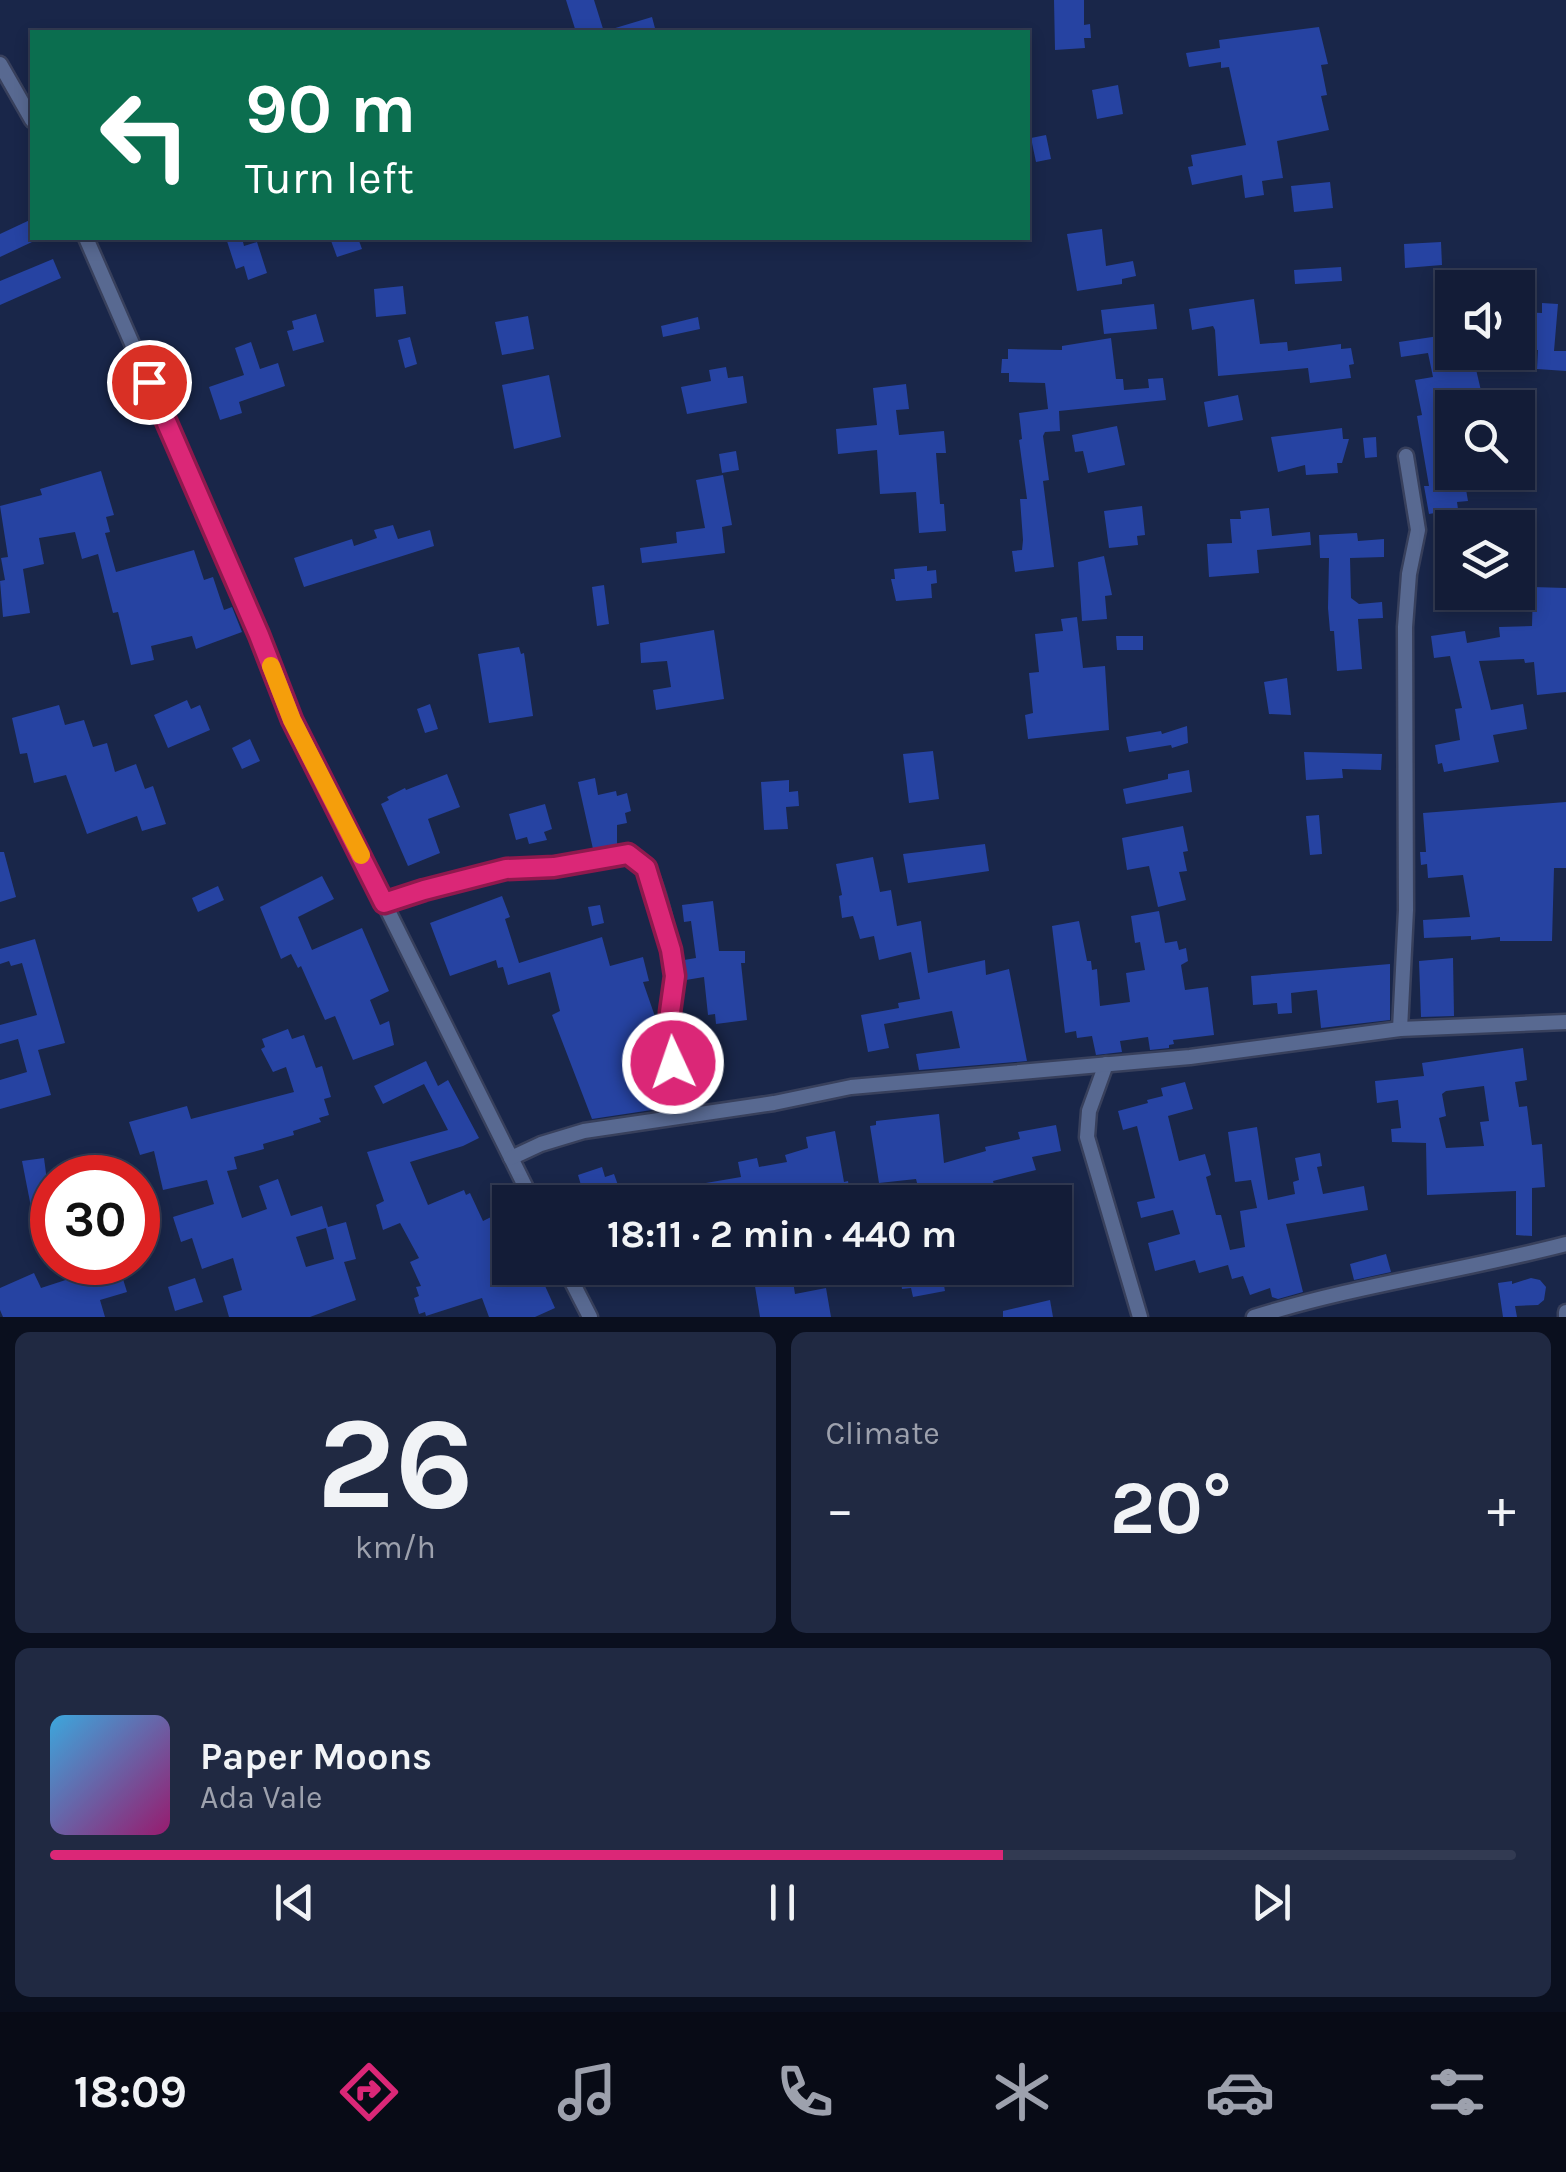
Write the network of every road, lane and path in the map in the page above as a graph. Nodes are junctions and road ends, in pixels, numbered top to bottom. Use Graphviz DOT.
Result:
graph roads {
  1 [pos="0,64"];
  2 [pos="30,116"];
  3 [pos="87,240"];
  4 [pos="1406,456"];
  5 [pos="384,903"];
  6 [pos="1566,1022"];
  7 [pos="1400,1029"];
  8 [pos="1106,1064"];
  9 [pos="691,1115"];
  10 [pos="511,1158"];
  11 [pos="524,1185"];
  12 [pos="1566,1244"];
  13 [pos="574,1285"];
  14 [pos="590,1317"];
  15 [pos="1140,1317"];
  16 [pos="1254,1317"];
  1 -- 2 [label="street"];
  3 -- 5 [label="street"];
  4 -- 7 [label="street"];
  5 -- 9 [label="street"];
  5 -- 10 [label="street"];
  6 -- 7 [label="street"];
  7 -- 8 [label="street"];
  8 -- 9 [label="street"];
  8 -- 15 [label="street"];
  9 -- 10 [label="street"];
  10 -- 11 [label="street"];
  12 -- 16 [label="street"];
  13 -- 14 [label="street"];
}
